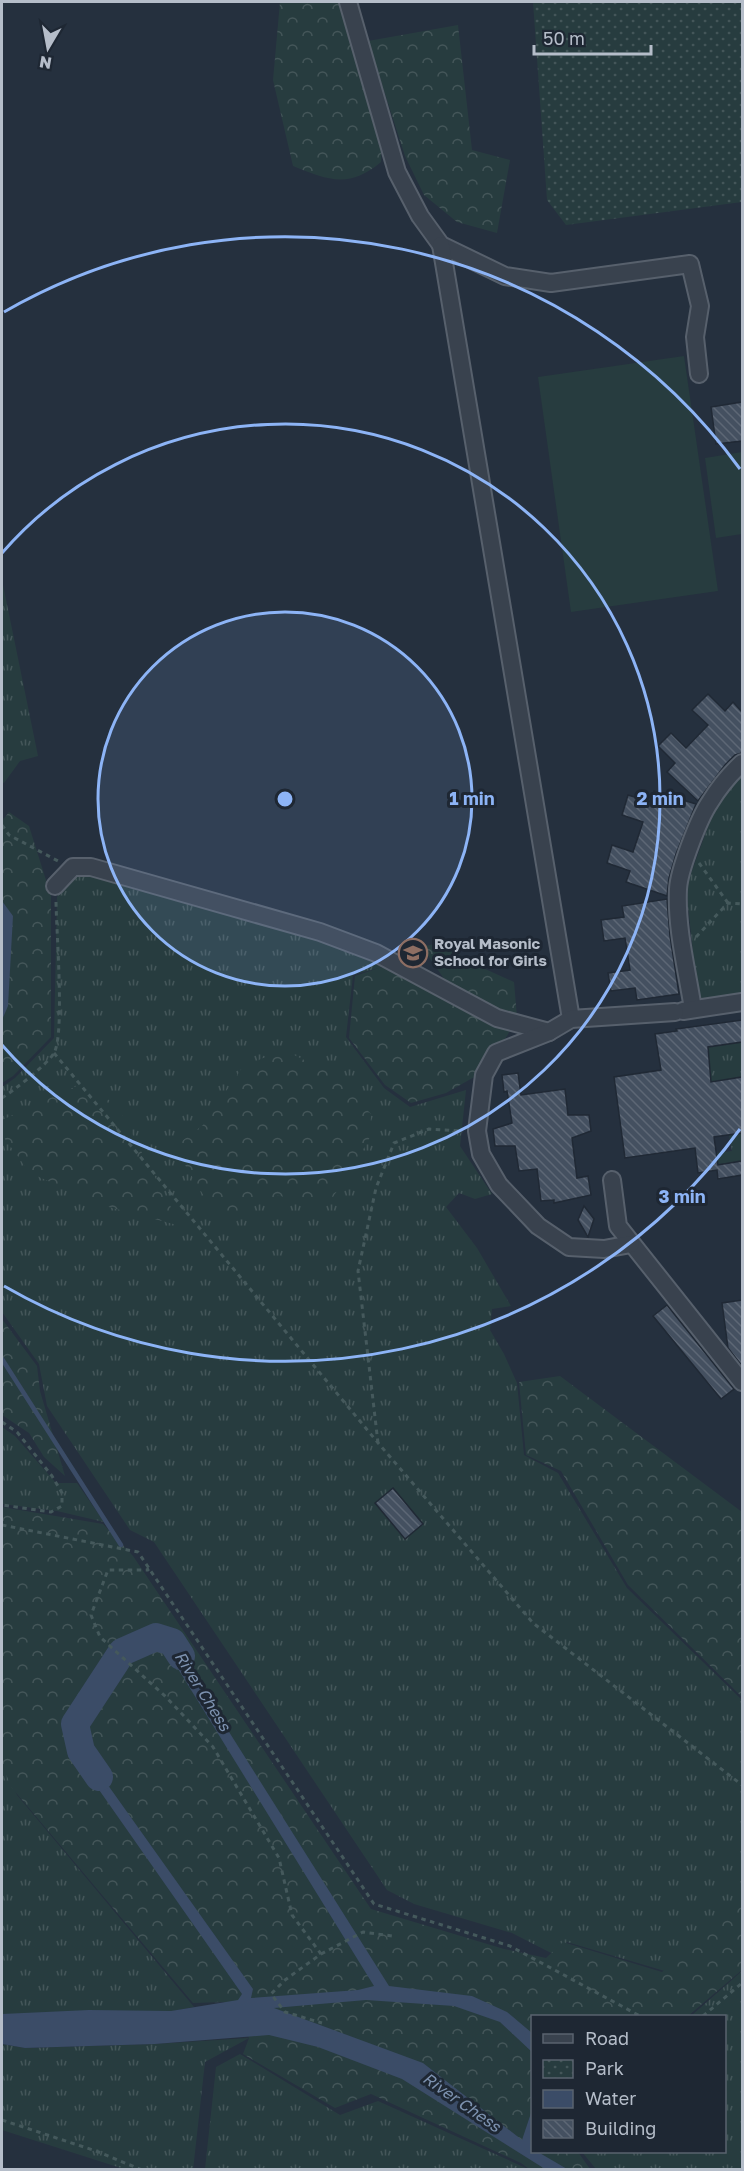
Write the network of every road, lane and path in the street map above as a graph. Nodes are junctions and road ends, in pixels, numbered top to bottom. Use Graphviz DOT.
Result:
graph roads {
  1 [pos="348,2"];
  2 [pos="441,245"];
  3 [pos="699,374"];
  4 [pos="742,763"];
  5 [pos="2,825"];
  6 [pos="689,849"];
  7 [pos="73,867"];
  8 [pos="55,886"];
  9 [pos="728,903"];
  10 [pos="742,904"];
  11 [pos="684,949"];
  12 [pos="742,1002"];
  13 [pos="683,1010"];
  14 [pos="571,1020"];
  15 [pos="549,1032"];
  16 [pos="54,1053"];
  17 [pos="2,1098"];
  18 [pos="477,1131"];
  19 [pos="612,1180"];
  20 [pos="631,1244"];
  21 [pos="742,1382"];
  22 [pos="2,1422"];
  23 [pos="379,1444"];
  24 [pos="2,1505"];
  25 [pos="2,1525"];
  26 [pos="146,1564"];
  27 [pos="742,1785"];
  28 [pos="393,1936"];
  29 [pos="321,1954"];
  30 [pos="742,1983"];
  31 [pos="638,2015"];
  32 [pos="704,2015"];
  33 [pos="322,2023"];
  34 [pos="2,2120"];
  35 [pos="142,2169"];
  1 -- 2 [label="lane"];
  2 -- 3 [label="lane"];
  2 -- 14 [label="lane"];
  4 -- 6 [label="lane"];
  5 -- 7 [label="path"];
  6 -- 9 [label="path"];
  6 -- 11 [label="lane"];
  7 -- 8 [label="lane"];
  7 -- 15 [label="lane"];
  8 -- 16 [label="path"];
  9 -- 10 [label="path"];
  9 -- 11 [label="path"];
  11 -- 13 [label="lane"];
  12 -- 13 [label="lane"];
  13 -- 14 [label="lane"];
  14 -- 15 [label="lane"];
  15 -- 18 [label="lane"];
  16 -- 17 [label="path"];
  16 -- 23 [label="path"];
  18 -- 20 [label="lane"];
  18 -- 23 [label="path"];
  19 -- 20 [label="lane"];
  20 -- 21 [label="lane"];
  22 -- 24 [label="path"];
  23 -- 27 [label="path"];
  25 -- 26 [label="path"];
  26 -- 29 [label="path"];
  26 -- 31 [label="path"];
  28 -- 29 [label="path"];
  29 -- 33 [label="path"];
  30 -- 32 [label="path"];
  34 -- 35 [label="path"];
}
